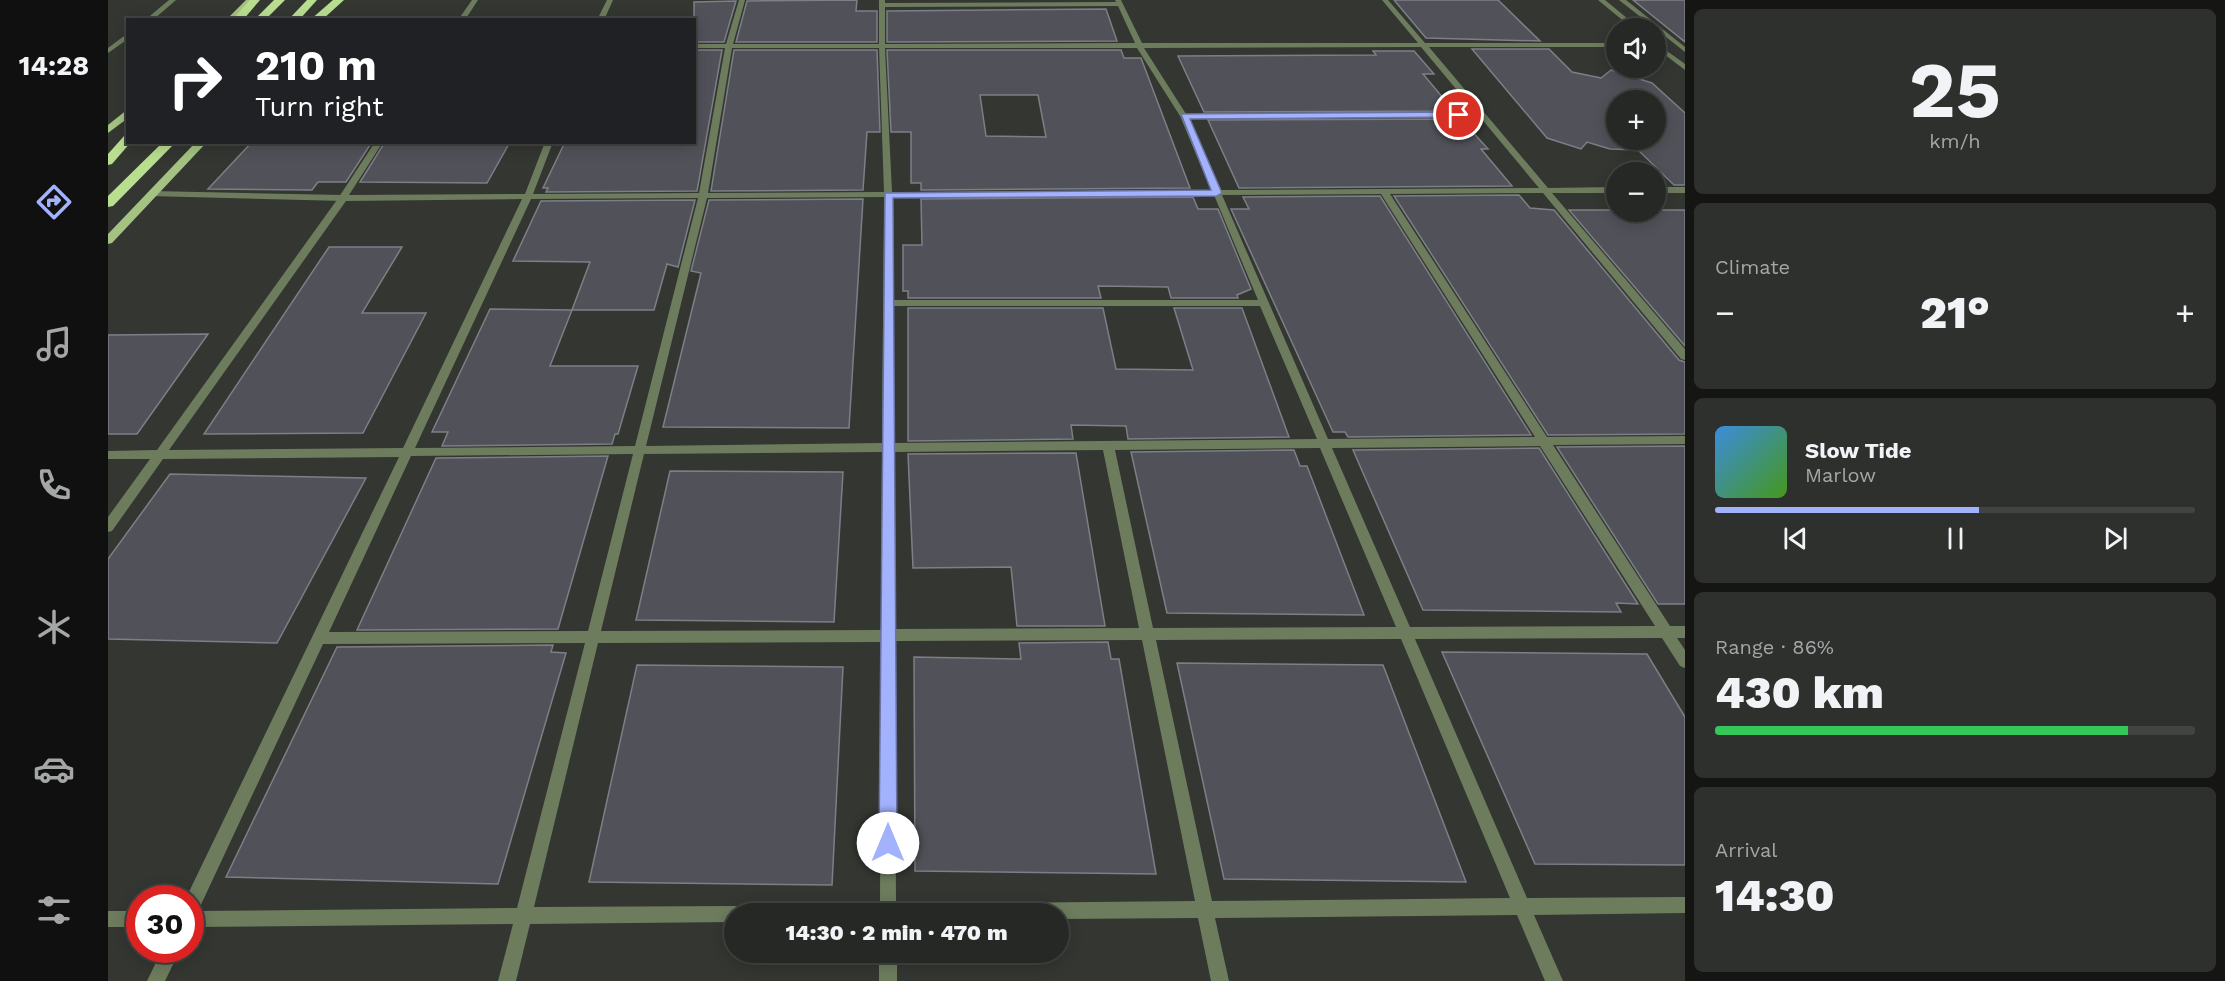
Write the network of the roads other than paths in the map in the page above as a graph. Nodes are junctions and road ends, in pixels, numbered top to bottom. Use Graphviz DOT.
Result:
graph roads {
  1 [pos="172,0"];
  2 [pos="253,0"];
  3 [pos="280,0"];
  4 [pos="312,0"];
  5 [pos="340,0"];
  6 [pos="475,0"];
  7 [pos="610,0"];
  8 [pos="742,0"];
  9 [pos="1385,0"];
  10 [pos="1601,0"];
  11 [pos="1622,0"];
  12 [pos="1119,2"];
  13 [pos="882,3"];
  14 [pos="150,18"];
  15 [pos="232,18"];
  16 [pos="239,18"];
  17 [pos="261,18"];
  18 [pos="295,18"];
  19 [pos="318,18"];
  20 [pos="323,18"];
  21 [pos="462,18"];
  22 [pos="601,18"];
  23 [pos="1624,18"];
  24 [pos="126,38"];
  25 [pos="1606,45"];
  26 [pos="696,46"];
  27 [pos="729,46"];
  28 [pos="1424,46"];
  29 [pos="1683,46"];
  30 [pos="1140,47"];
  31 [pos="882,48"];
  32 [pos="108,51"];
  33 [pos="1666,53"];
  34 [pos="1685,68"];
  35 [pos="126,114"];
  36 [pos="1482,115"];
  37 [pos="1185,116"];
  38 [pos="108,130"];
  39 [pos="126,143"];
  40 [pos="168,144"];
  41 [pos="200,144"];
  42 [pos="378,144"];
  43 [pos="548,144"];
  44 [pos="108,161"];
  45 [pos="1606,190"];
  46 [pos="1666,190"];
  47 [pos="1685,190"];
  48 [pos="1546,191"];
  49 [pos="1384,192"];
  50 [pos="1217,193"];
  51 [pos="152,194"];
  52 [pos="888,195"];
  53 [pos="703,196"];
  54 [pos="528,197"];
  55 [pos="343,198"];
  56 [pos="108,203"];
  57 [pos="108,241"];
  58 [pos="888,303"];
  59 [pos="1265,303"];
  60 [pos="1685,356"];
  61 [pos="1685,440"];
  62 [pos="1544,442"];
  63 [pos="1325,444"];
  64 [pos="1108,446"];
  65 [pos="889,448"];
  66 [pos="639,450"];
  67 [pos="407,452"];
  68 [pos="108,455"];
  69 [pos="160,455"];
  70 [pos="108,527"];
  71 [pos="1666,632"];
  72 [pos="1685,632"];
  73 [pos="1406,633"];
  74 [pos="1148,635"];
  75 [pos="888,636"];
  76 [pos="593,637"];
  77 [pos="318,638"];
  78 [pos="1685,662"];
  79 [pos="201,885"];
  80 [pos="888,903"];
  81 [pos="1685,905"];
  82 [pos="1522,907"];
  83 [pos="1205,910"];
  84 [pos="1069,911"];
  85 [pos="724,914"];
  86 [pos="524,915"];
  87 [pos="204,918"];
  88 [pos="108,919"];
  89 [pos="126,919"];
  90 [pos="165,963"];
  91 [pos="888,963"];
  92 [pos="156,981"];
  93 [pos="507,981"];
  94 [pos="888,981"];
  95 [pos="1220,981"];
  96 [pos="1554,981"];
  1 -- 14 [label="street"];
  2 -- 15 [label="main road"];
  2 -- 16 [label="highway"];
  3 -- 17 [label="highway"];
  4 -- 18 [label="highway"];
  5 -- 19 [label="highway"];
  5 -- 20 [label="main road"];
  6 -- 21 [label="street"];
  7 -- 22 [label="street"];
  8 -- 27 [label="street"];
  9 -- 28 [label="street"];
  10 -- 23 [label="street"];
  11 -- 29 [label="street"];
  12 -- 13 [label="street"];
  12 -- 30 [label="street"];
  13 -- 31 [label="street"];
  24 -- 32 [label="street"];
  25 -- 28 [label="street"];
  26 -- 27 [label="street"];
  27 -- 31 [label="street"];
  27 -- 53 [label="street"];
  28 -- 30 [label="street"];
  28 -- 36 [label="street"];
  30 -- 31 [label="street"];
  30 -- 37 [label="street"];
  31 -- 52 [label="street"];
  33 -- 34 [label="street"];
  35 -- 38 [label="main road"];
  36 -- 37 [label="street"];
  36 -- 48 [label="street"];
  37 -- 50 [label="street"];
  39 -- 44 [label="highway"];
  40 -- 56 [label="highway"];
  41 -- 51 [label="main road"];
  42 -- 55 [label="street"];
  43 -- 54 [label="street"];
  45 -- 48 [label="street"];
  46 -- 47 [label="street"];
  48 -- 49 [label="street"];
  48 -- 60 [label="street"];
  49 -- 50 [label="street"];
  49 -- 62 [label="street"];
  50 -- 52 [label="street"];
  50 -- 59 [label="street"];
  51 -- 55 [label="street"];
  51 -- 57 [label="main road"];
  52 -- 53 [label="street"];
  52 -- 58 [label="street"];
  53 -- 54 [label="street"];
  53 -- 66 [label="street"];
  54 -- 55 [label="street"];
  54 -- 67 [label="street"];
  55 -- 69 [label="street"];
  58 -- 59 [label="street"];
  58 -- 65 [label="street"];
  59 -- 63 [label="street"];
  61 -- 62 [label="street"];
  62 -- 63 [label="street"];
  62 -- 71 [label="street"];
  63 -- 64 [label="street"];
  63 -- 73 [label="street"];
  64 -- 65 [label="street"];
  64 -- 74 [label="street"];
  65 -- 66 [label="street"];
  65 -- 75 [label="street"];
  66 -- 67 [label="street"];
  66 -- 76 [label="street"];
  67 -- 69 [label="street"];
  67 -- 77 [label="street"];
  68 -- 69 [label="street"];
  69 -- 70 [label="street"];
  71 -- 72 [label="street"];
  71 -- 73 [label="street"];
  71 -- 78 [label="street"];
  73 -- 74 [label="street"];
  73 -- 82 [label="street"];
  74 -- 75 [label="street"];
  74 -- 83 [label="street"];
  75 -- 76 [label="street"];
  75 -- 80 [label="street"];
  76 -- 77 [label="street"];
  76 -- 86 [label="street"];
  77 -- 79 [label="street"];
  81 -- 82 [label="street"];
  82 -- 83 [label="street"];
  82 -- 96 [label="street"];
  83 -- 84 [label="street"];
  83 -- 95 [label="street"];
  85 -- 86 [label="street"];
  86 -- 87 [label="street"];
  86 -- 93 [label="street"];
  88 -- 89 [label="street"];
  90 -- 92 [label="street"];
  91 -- 94 [label="street"];
}
